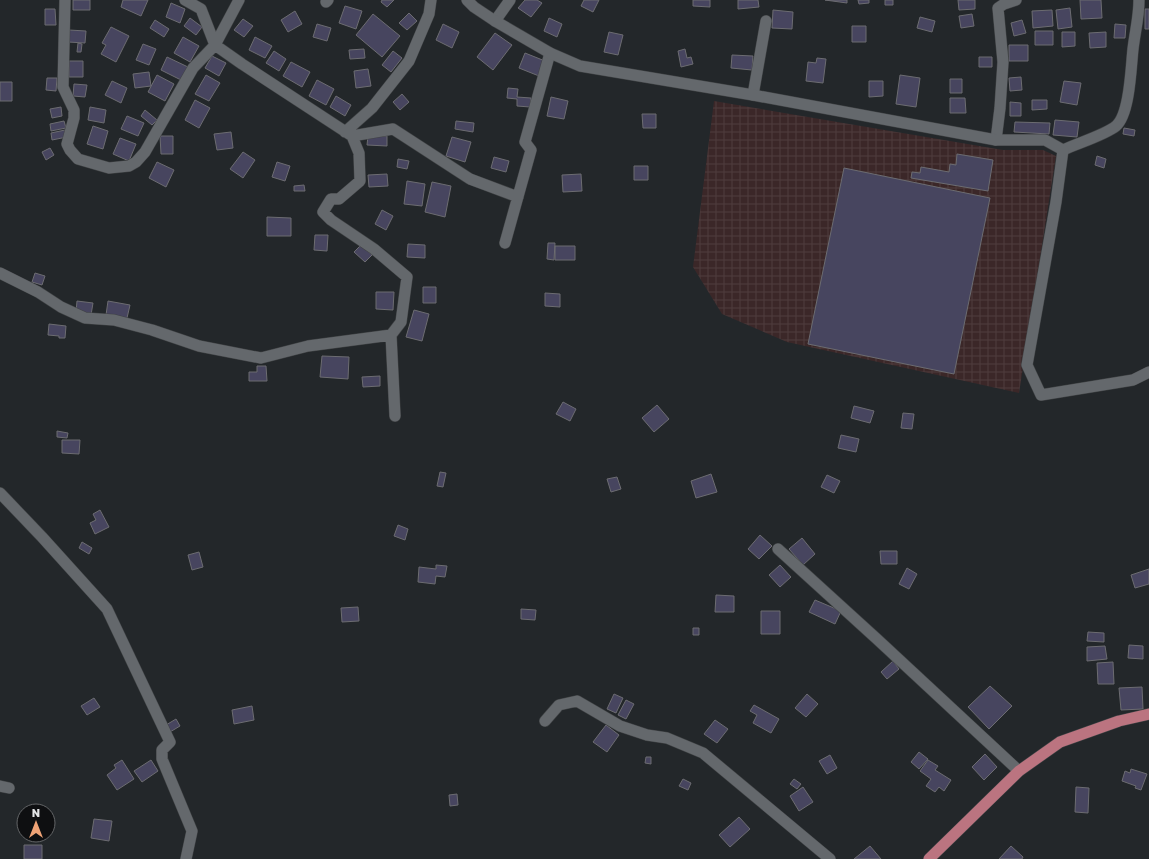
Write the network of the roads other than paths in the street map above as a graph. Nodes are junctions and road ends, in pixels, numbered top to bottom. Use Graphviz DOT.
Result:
graph roads {
  1 [pos="65,0"];
  2 [pos="184,0"];
  3 [pos="239,0"];
  4 [pos="430,0"];
  5 [pos="467,0"];
  6 [pos="510,0"];
  7 [pos="1016,0"];
  8 [pos="1139,0"];
  9 [pos="997,4"];
  10 [pos="495,21"];
  11 [pos="766,21"];
  12 [pos="215,45"];
  13 [pos="550,53"];
  14 [pos="753,95"];
  15 [pos="349,134"];
  16 [pos="996,140"];
  17 [pos="1063,150"];
  18 [pos="518,197"];
  19 [pos="505,243"];
  20 [pos="0,273"];
  21 [pos="391,335"];
  22 [pos="1149,372"];
  23 [pos="395,416"];
  24 [pos="0,493"];
  25 [pos="778,550"];
  26 [pos="1149,714"];
  27 [pos="545,721"];
  28 [pos="1019,771"];
  29 [pos="186,859"];
  30 [pos="830,859"];
  31 [pos="929,859"];
  1 -- 12 [label="street"];
  2 -- 12 [label="street"];
  3 -- 12 [label="street"];
  4 -- 15 [label="street"];
  5 -- 10 [label="street"];
  6 -- 10 [label="street"];
  7 -- 9 [label="street"];
  8 -- 17 [label="street"];
  9 -- 16 [label="street"];
  10 -- 13 [label="street"];
  11 -- 14 [label="street"];
  12 -- 15 [label="street"];
  13 -- 14 [label="street"];
  13 -- 18 [label="street"];
  14 -- 16 [label="street"];
  15 -- 18 [label="street"];
  15 -- 21 [label="street"];
  16 -- 17 [label="street"];
  17 -- 22 [label="street"];
  18 -- 19 [label="street"];
  20 -- 21 [label="street"];
  21 -- 23 [label="street"];
  24 -- 29 [label="street"];
  25 -- 28 [label="street"];
  26 -- 28 [label="main road"];
  27 -- 30 [label="street"];
  28 -- 31 [label="main road"];
}
